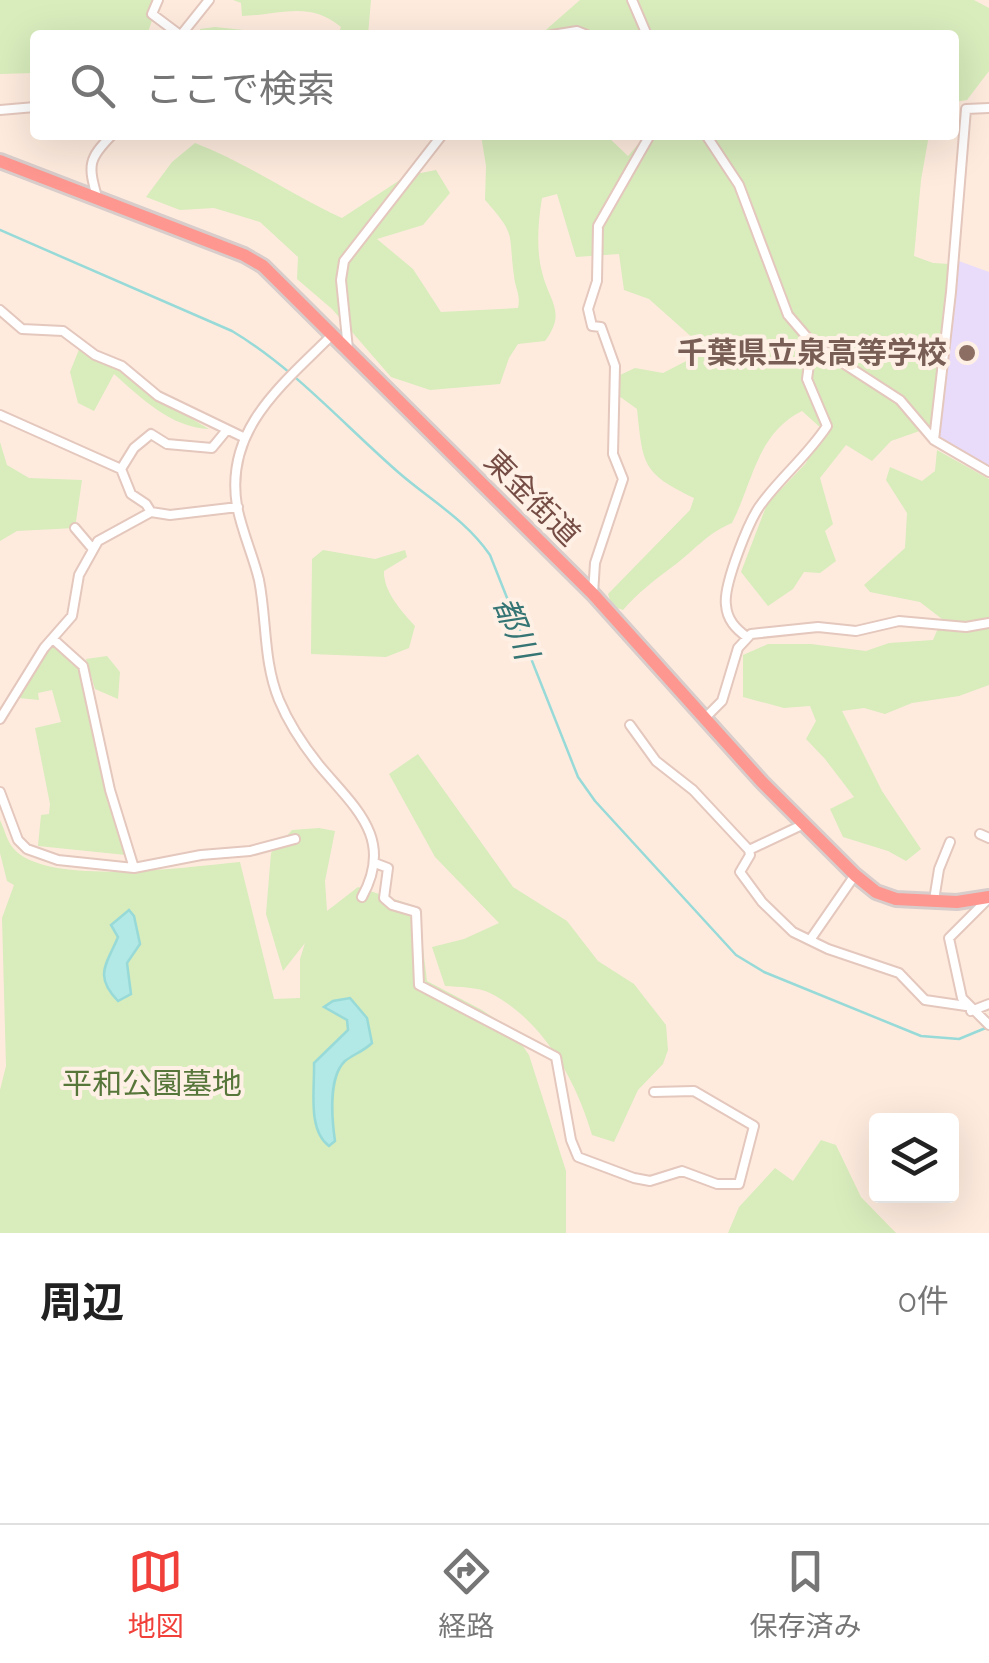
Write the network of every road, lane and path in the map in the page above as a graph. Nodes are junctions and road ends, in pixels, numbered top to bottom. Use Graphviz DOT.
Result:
graph roads {
  1 [pos="158,0"];
  2 [pos="208,0"];
  3 [pos="632,0"];
  4 [pos="174,30"];
  5 [pos="185,30"];
  6 [pos="645,30"];
  7 [pos="30,107"];
  8 [pos="989,108"];
  9 [pos="0,110"];
  10 [pos="108,140"];
  11 [pos="437,140"];
  12 [pos="647,140"];
  13 [pos="709,140"];
  14 [pos="0,161"];
  15 [pos="98,199"];
  16 [pos="0,310"];
  17 [pos="334,334"];
  18 [pos="812,343"];
  19 [pos="348,348"];
  20 [pos="0,415"];
  21 [pos="226,431"];
  22 [pos="244,436"];
  23 [pos="934,440"];
  24 [pos="121,469"];
  25 [pos="989,472"];
  26 [pos="238,507"];
  27 [pos="151,512"];
  28 [pos="76,528"];
  29 [pos="92,548"];
  30 [pos="593,594"];
  31 [pos="989,622"];
  32 [pos="747,637"];
  33 [pos="53,640"];
  34 [pos="704,718"];
  35 [pos="0,719"];
  36 [pos="630,726"];
  37 [pos="0,795"];
  38 [pos="802,825"];
  39 [pos="295,839"];
  40 [pos="950,842"];
  41 [pos="749,850"];
  42 [pos="375,863"];
  43 [pos="134,868"];
  44 [pos="855,874"];
  45 [pos="362,897"];
  46 [pos="989,897"];
  47 [pos="934,901"];
  48 [pos="810,940"];
  49 [pos="989,1004"];
  50 [pos="969,1008"];
  51 [pos="989,1025"];
  52 [pos="654,1092"];
  1 -- 4 [label="street"];
  2 -- 5 [label="street"];
  3 -- 6 [label="street"];
  7 -- 9 [label="street"];
  8 -- 23 [label="street"];
  10 -- 15 [label="street"];
  11 -- 19 [label="street"];
  12 -- 30 [label="street"];
  13 -- 18 [label="street"];
  14 -- 15 [label="highway, 東金街道"];
  15 -- 17 [label="highway, 東金街道"];
  16 -- 21 [label="street"];
  17 -- 19 [label="highway, 東金街道"];
  17 -- 22 [label="street"];
  18 -- 23 [label="street"];
  18 -- 32 [label="street"];
  19 -- 30 [label="highway, 東金街道"];
  20 -- 24 [label="street"];
  21 -- 22 [label="street"];
  21 -- 24 [label="street"];
  22 -- 26 [label="street"];
  23 -- 25 [label="street"];
  24 -- 27 [label="street"];
  26 -- 27 [label="street"];
  26 -- 42 [label="street"];
  27 -- 29 [label="street"];
  28 -- 29 [label="street"];
  29 -- 33 [label="street"];
  30 -- 34 [label="highway, 東金街道"];
  31 -- 32 [label="street"];
  32 -- 34 [label="street"];
  33 -- 35 [label="street"];
  33 -- 43 [label="street"];
  34 -- 38 [label="highway, 東金街道"];
  36 -- 41 [label="street"];
  37 -- 43 [label="street"];
  38 -- 41 [label="street"];
  38 -- 44 [label="highway, 東金街道"];
  39 -- 43 [label="street"];
  40 -- 47 [label="street"];
  41 -- 48 [label="street"];
  42 -- 45 [label="street"];
  42 -- 52 [label="street"];
  44 -- 47 [label="highway, 東金街道"];
  44 -- 48 [label="street"];
  46 -- 47 [label="highway, 東金街道"];
  46 -- 50 [label="street"];
  48 -- 50 [label="street"];
  49 -- 50 [label="street"];
  50 -- 51 [label="street"];
}
